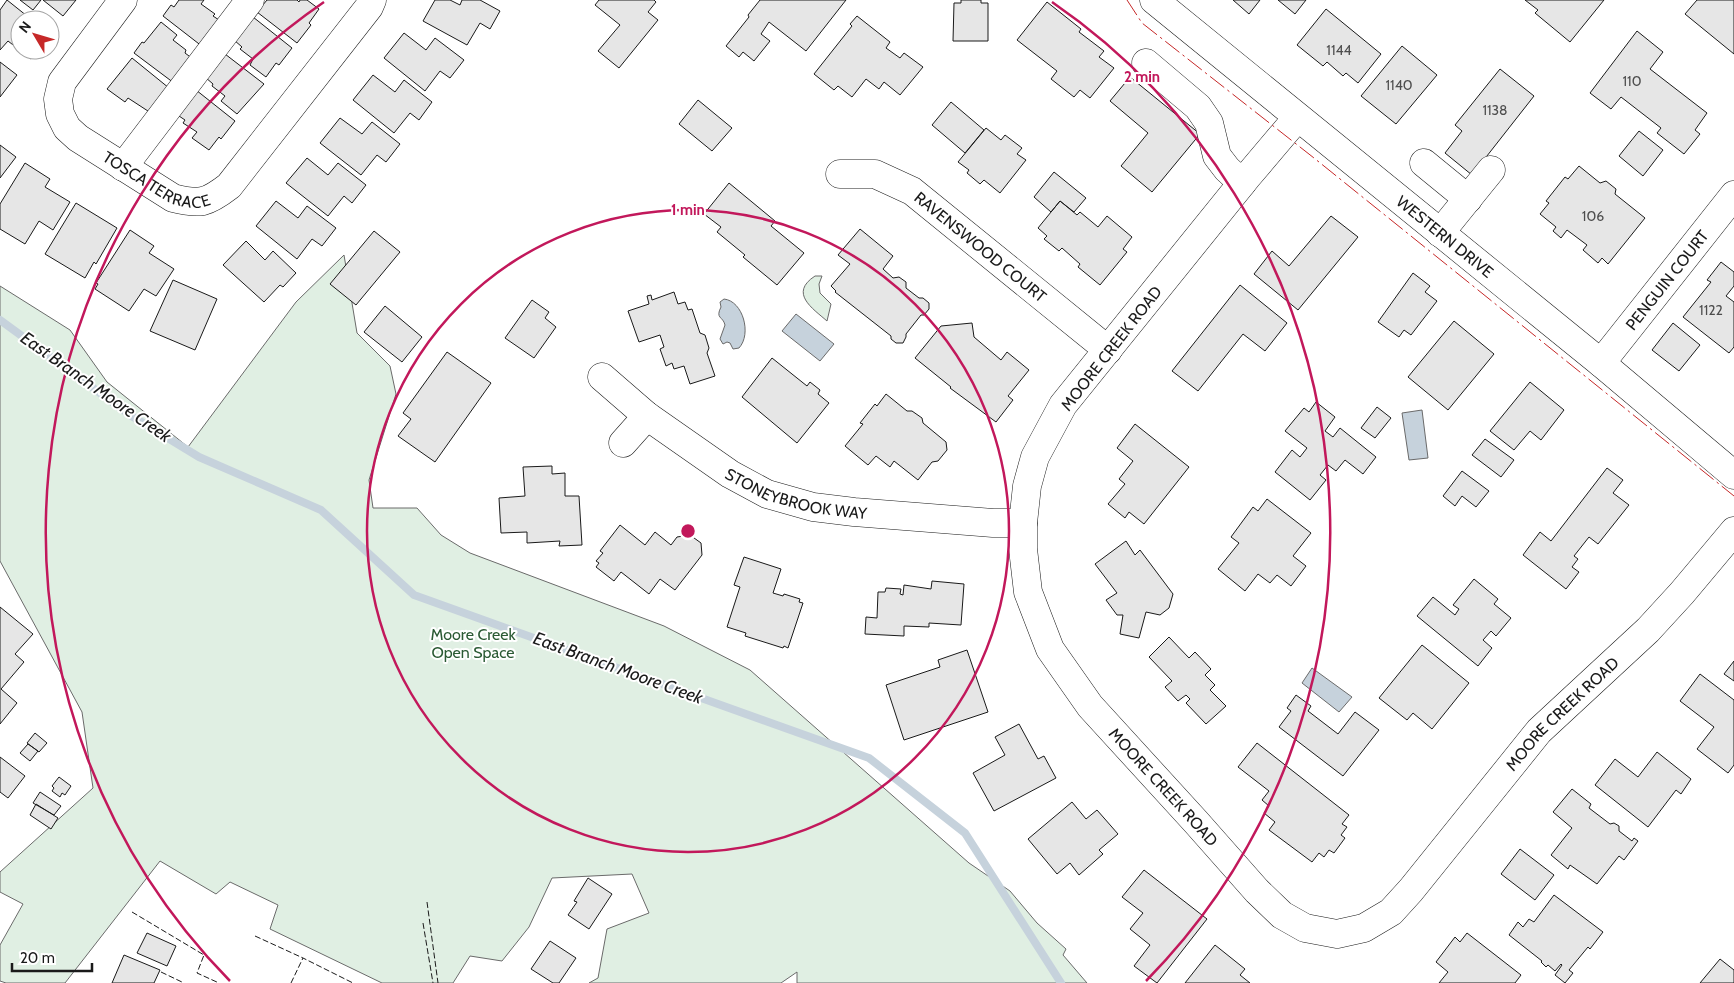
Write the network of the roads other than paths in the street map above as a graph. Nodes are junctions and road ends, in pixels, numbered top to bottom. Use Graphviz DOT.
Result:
graph roads {
  1 [pos="123,0"];
  2 [pos="250,0"];
  3 [pos="372,0"];
  4 [pos="1154,0"];
  5 [pos="1146,63"];
  6 [pos="1298,118"];
  7 [pos="1424,163"];
  8 [pos="123,166"];
  9 [pos="1491,170"];
  10 [pos="840,174"];
  11 [pos="1242,183"];
  12 [pos="1734,196"];
  13 [pos="1468,199"];
  14 [pos="1440,233"];
  15 [pos="1108,350"];
  16 [pos="1600,363"];
  17 [pos="602,377"];
  18 [pos="647,416"];
  19 [pos="623,443"];
  20 [pos="1734,475"];
  21 [pos="1023,523"];
  22 [pos="1734,531"];
  1 -- 8 [label="street, TOSCA TERRACE"];
  2 -- 8 [label="street"];
  3 -- 8 [label="street, TOSCA TERRACE"];
  4 -- 6 [label="street, WESTERN DRIVE"];
  5 -- 11 [label="street"];
  6 -- 11 [label="street, MOORE CREEK ROAD"];
  6 -- 14 [label="street, WESTERN DRIVE"];
  7 -- 13 [label="street"];
  9 -- 13 [label="street"];
  10 -- 15 [label="street, RAVENSWOOD COURT"];
  11 -- 15 [label="street, MOORE CREEK ROAD"];
  12 -- 16 [label="street, PENGUIN COURT"];
  13 -- 14 [label="street"];
  14 -- 16 [label="street, WESTERN DRIVE"];
  15 -- 21 [label="street, MOORE CREEK ROAD"];
  16 -- 20 [label="street, WESTERN DRIVE"];
  17 -- 18 [label="street, STONEYBROOK WAY"];
  18 -- 19 [label="street"];
  18 -- 21 [label="street, STONEYBROOK WAY"];
  21 -- 22 [label="street, MOORE CREEK ROAD"];
}
